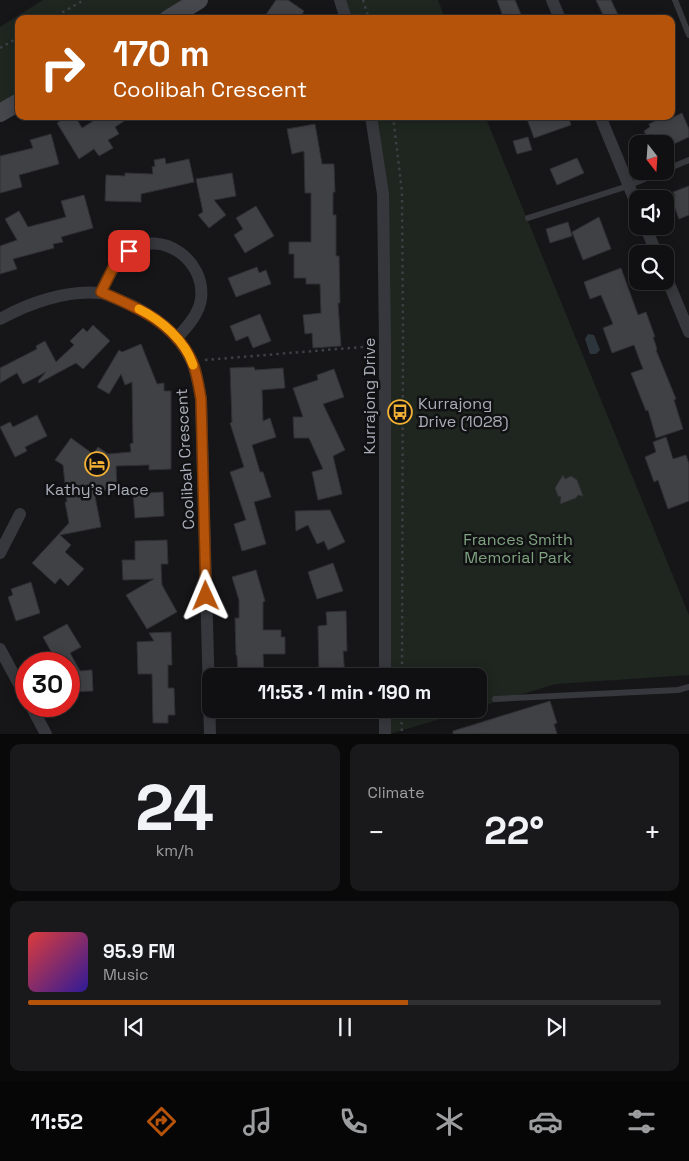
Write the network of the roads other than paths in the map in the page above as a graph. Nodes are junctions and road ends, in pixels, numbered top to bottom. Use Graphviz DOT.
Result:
graph roads {
  1 [pos="199,0"];
  2 [pos="340,0"];
  3 [pos="552,0"];
  4 [pos="675,0"];
  5 [pos="175,15"];
  6 [pos="345,15"];
  7 [pos="558,15"];
  8 [pos="689,35"];
  9 [pos="15,104"];
  10 [pos="0,113"];
  11 [pos="372,120"];
  12 [pos="602,120"];
  13 [pos="689,160"];
  14 [pos="674,167"];
  15 [pos="642,180"];
  16 [pos="628,186"];
  17 [pos="630,190"];
  18 [pos="528,218"];
  19 [pos="672,290"];
  20 [pos="101,292"];
  21 [pos="0,318"];
  22 [pos="689,332"];
  23 [pos="177,338"];
  24 [pos="20,514"];
  25 [pos="0,553"];
  26 [pos="0,649"];
  27 [pos="385,668"];
  28 [pos="15,677"];
  29 [pos="689,687"];
  30 [pos="495,699"];
  31 [pos="37,717"];
  32 [pos="385,718"];
  33 [pos="46,734"];
  34 [pos="210,734"];
  35 [pos="385,734"];
  1 -- 5 [label="main road"];
  2 -- 6 [label="street"];
  3 -- 7 [label="street"];
  4 -- 8 [label="lane"];
  9 -- 10 [label="main road"];
  11 -- 27 [label="street, Kurrajong Drive"];
  12 -- 16 [label="street"];
  13 -- 14 [label="lane"];
  15 -- 16 [label="lane"];
  16 -- 17 [label="street"];
  16 -- 18 [label="lane"];
  19 -- 22 [label="street"];
  20 -- 21 [label="street, Coolibah Crescent"];
  20 -- 23 [label="street, Coolibah Crescent"];
  20 -- 23 [label="street"];
  23 -- 34 [label="street, Coolibah Crescent"];
  24 -- 25 [label="street"];
  26 -- 28 [label="street"];
  29 -- 30 [label="lane"];
  31 -- 33 [label="street"];
  32 -- 35 [label="street"];
}
